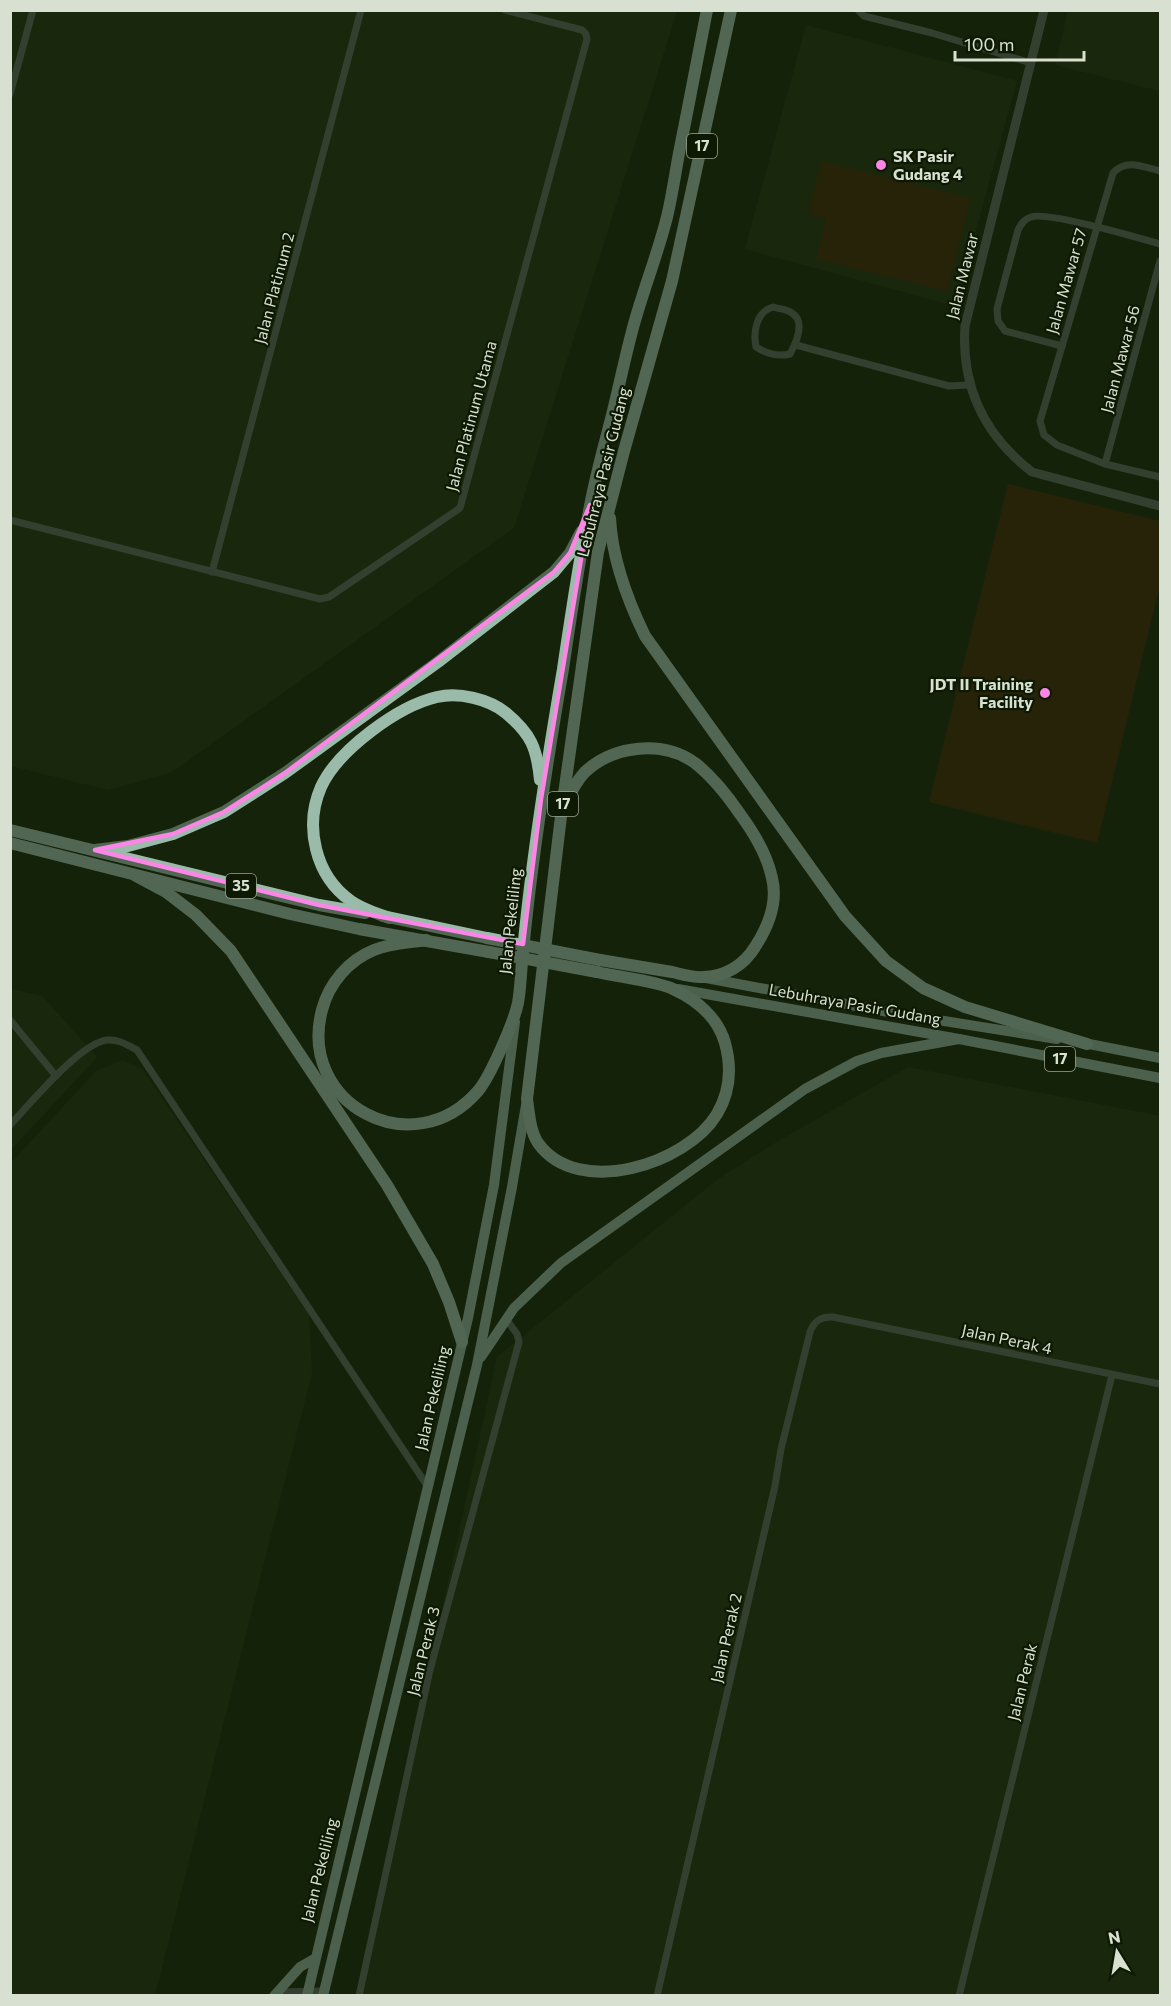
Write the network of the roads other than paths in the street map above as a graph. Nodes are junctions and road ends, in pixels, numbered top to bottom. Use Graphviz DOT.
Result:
graph roads {
  1 [pos="33,10"];
  2 [pos="361,10"];
  3 [pos="505,10"];
  4 [pos="706,10"];
  5 [pos="731,10"];
  6 [pos="1044,10"];
  7 [pos="858,11"];
  8 [pos="1031,63"];
  9 [pos="10,93"];
  10 [pos="1161,171"];
  11 [pos="1096,227"];
  12 [pos="1161,244"];
  13 [pos="1161,261"];
  14 [pos="796,345"];
  15 [pos="1062,346"];
  16 [pos="969,385"];
  17 [pos="1105,464"];
  18 [pos="1161,477"];
  19 [pos="590,505"];
  20 [pos="1161,506"];
  21 [pos="610,510"];
  22 [pos="10,520"];
  23 [pos="213,572"];
  24 [pos="541,799"];
  25 [pos="562,808"];
  26 [pos="10,830"];
  27 [pos="10,843"];
  28 [pos="95,850"];
  29 [pos="136,876"];
  30 [pos="389,918"];
  31 [pos="426,940"];
  32 [pos="703,977"];
  33 [pos="671,988"];
  34 [pos="518,1004"];
  35 [pos="10,1020"];
  36 [pos="959,1039"];
  37 [pos="1087,1044"];
  38 [pos="1161,1058"];
  39 [pos="56,1076"];
  40 [pos="1161,1078"];
  41 [pos="527,1099"];
  42 [pos="10,1125"];
  43 [pos="506,1319"];
  44 [pos="849,1320"];
  45 [pos="462,1342"];
  46 [pos="477,1365"];
  47 [pos="1112,1375"];
  48 [pos="1161,1384"];
  49 [pos="428,1487"];
  50 [pos="314,1959"];
  51 [pos="307,1993"];
  52 [pos="324,1993"];
  53 [pos="276,1995"];
  54 [pos="359,1995"];
  55 [pos="657,1995"];
  56 [pos="958,1995"];
  1 -- 9 [label="street"];
  2 -- 23 [label="street, Jalan Platinum 2"];
  3 -- 23 [label="street, Jalan Platinum Utama"];
  4 -- 19 [label="highway, Lebuhraya Pasir Gudang / 17"];
  5 -- 21 [label="highway, Lebuhraya Pasir Gudang / 17"];
  6 -- 8 [label="street, Jalan Mawar"];
  7 -- 8 [label="street"];
  8 -- 16 [label="street, Jalan Mawar"];
  10 -- 11 [label="street, Jalan Mawar 57"];
  11 -- 12 [label="street"];
  11 -- 15 [label="street, Jalan Mawar 57"];
  11 -- 15 [label="street"];
  13 -- 17 [label="street, Jalan Mawar 56"];
  14 -- 14 [label="street"];
  14 -- 16 [label="street"];
  15 -- 17 [label="street, Jalan Mawar 57"];
  16 -- 20 [label="street, Jalan Mawar"];
  17 -- 18 [label="street"];
  19 -- 24 [label="highway, Lebuhraya Pasir Gudang / 17"];
  19 -- 28 [label="highway"];
  21 -- 25 [label="highway, Lebuhraya Pasir Gudang / 17"];
  21 -- 37 [label="highway"];
  22 -- 23 [label="street, Jalan Platinum Utama"];
  24 -- 30 [label="highway"];
  24 -- 34 [label="highway, Jalan Pekeliling / 17"];
  25 -- 32 [label="highway"];
  25 -- 41 [label="highway, Lebuhraya Pasir Gudang / 17"];
  26 -- 28 [label="highway, 35"];
  27 -- 29 [label="highway, 35"];
  28 -- 30 [label="highway, 35"];
  29 -- 31 [label="highway, 35"];
  29 -- 45 [label="highway"];
  30 -- 32 [label="highway, Lebuhraya Pasir Gudang / 17, bridge"];
  31 -- 33 [label="highway, Lebuhraya Pasir Gudang / 17, bridge"];
  31 -- 34 [label="highway"];
  32 -- 37 [label="main road, Lebuhraya Pasir Gudang / 17"];
  33 -- 36 [label="main road, Lebuhraya Pasir Gudang / 17"];
  33 -- 41 [label="highway, Lebuhraya Pasir Gudang"];
  34 -- 45 [label="main road, Jalan Pekeliling / 17"];
  35 -- 39 [label="street"];
  36 -- 40 [label="main road, Lebuhraya Pasir Gudang / 17"];
  36 -- 43 [label="main road"];
  37 -- 38 [label="main road, Lebuhraya Pasir Gudang / 17"];
  39 -- 42 [label="street"];
  39 -- 49 [label="street"];
  41 -- 46 [label="main road, Jalan Pekeliling"];
  43 -- 46 [label="main road"];
  43 -- 54 [label="street, Jalan Perak 3"];
  44 -- 47 [label="street, Jalan Perak 4"];
  44 -- 55 [label="street, Jalan Perak 2"];
  45 -- 49 [label="main road, Jalan Pekeliling"];
  46 -- 52 [label="main road, Jalan Pekeliling"];
  47 -- 48 [label="street, Jalan Perak 4"];
  47 -- 56 [label="street, Jalan Perak"];
  49 -- 50 [label="main road, Jalan Pekeliling"];
  50 -- 51 [label="main road, Jalan Pekeliling"];
  50 -- 53 [label="main road"];
  51 -- 52 [label="street"];
  51 -- 53 [label="street"];
}
